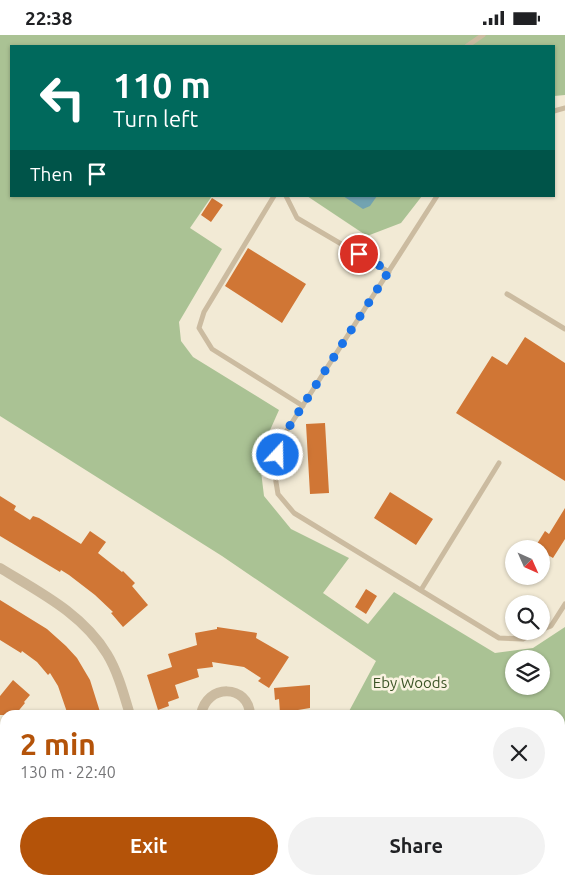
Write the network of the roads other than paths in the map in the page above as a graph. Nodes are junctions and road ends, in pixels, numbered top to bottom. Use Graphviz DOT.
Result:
graph roads {
  1 [pos="483,35"];
  2 [pos="468,45"];
  3 [pos="273,197"];
  4 [pos="286,197"];
  5 [pos="436,197"];
  6 [pos="389,271"];
  7 [pos="507,293"];
  8 [pos="565,329"];
  9 [pos="303,406"];
  10 [pos="499,463"];
  11 [pos="0,568"];
  12 [pos="421,590"];
  13 [pos="565,604"];
  14 [pos="550,626"];
  15 [pos="505,638"];
  16 [pos="129,710"];
  17 [pos="203,710"];
  18 [pos="249,710"];
  1 -- 2 [label="lane"];
  3 -- 9 [label="lane"];
  4 -- 6 [label="lane"];
  5 -- 6 [label="lane"];
  6 -- 9 [label="lane"];
  7 -- 8 [label="lane"];
  9 -- 12 [label="lane"];
  10 -- 12 [label="lane"];
  11 -- 16 [label="street"];
  12 -- 15 [label="lane"];
  13 -- 14 [label="lane"];
  17 -- 18 [label="street"];
}
